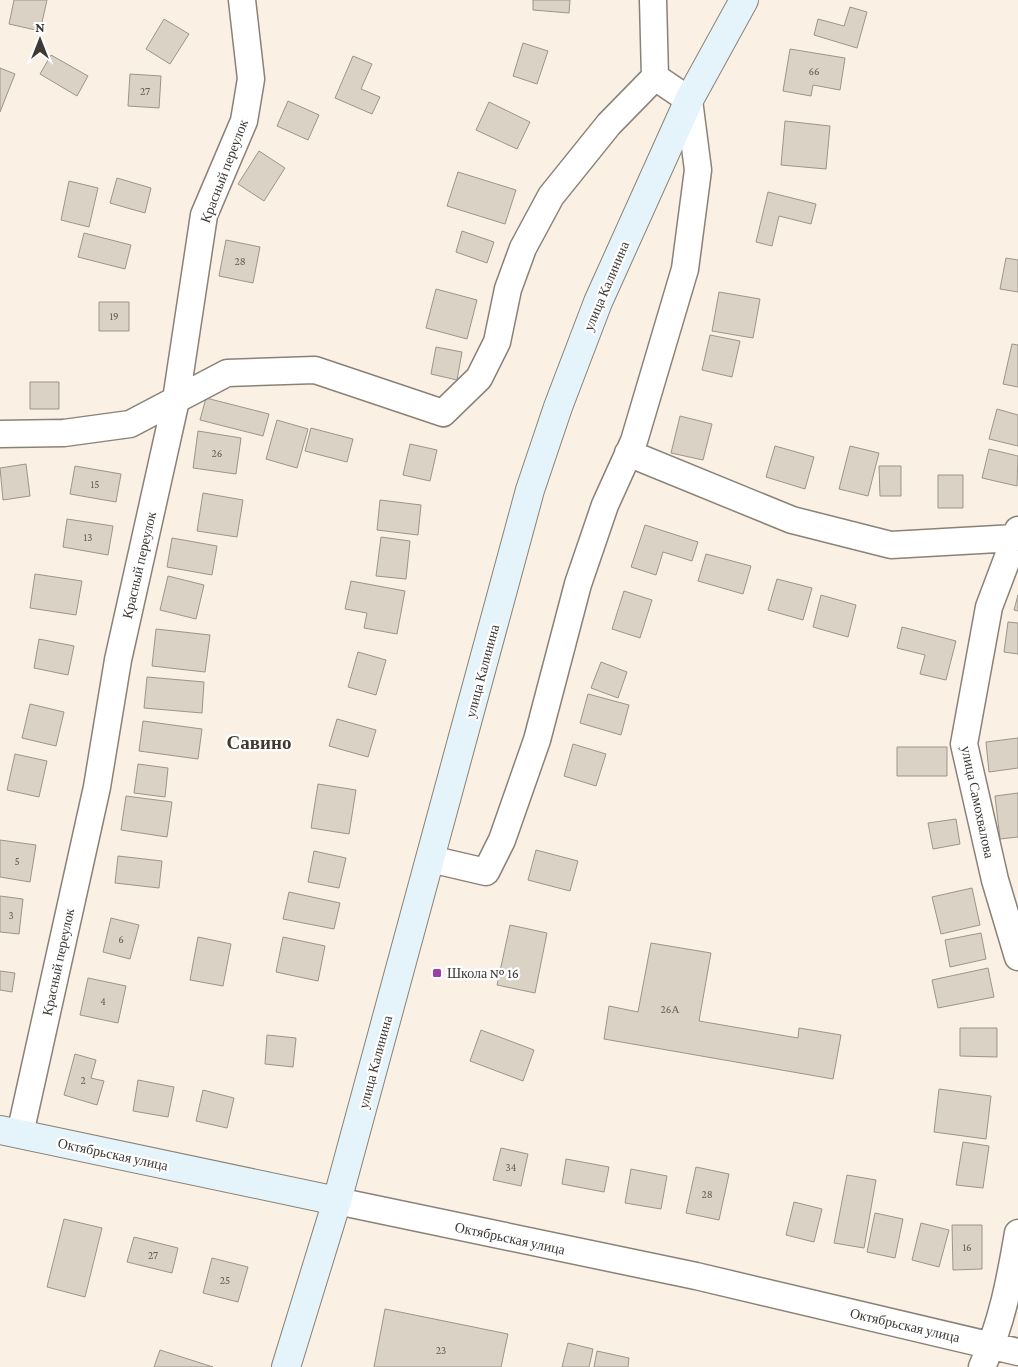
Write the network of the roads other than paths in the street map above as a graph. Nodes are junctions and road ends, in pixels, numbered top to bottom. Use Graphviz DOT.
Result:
graph roads {
  1 [pos="242,0"];
  2 [pos="653,0"];
  3 [pos="744,0"];
  4 [pos="654,77"];
  5 [pos="690,100"];
  6 [pos="176,400"];
  7 [pos="0,434"];
  8 [pos="628,453"];
  9 [pos="1016,534"];
  10 [pos="430,859"];
  11 [pos="1018,957"];
  12 [pos="10,1132"];
  13 [pos="338,1201"];
  14 [pos="1018,1233"];
  15 [pos="1018,1352"];
  16 [pos="987,1356"];
  17 [pos="286,1367"];
  1 -- 6 [label="street, Красный переулок"];
  2 -- 4 [label="street"];
  3 -- 5 [label="main road, улица Калинина"];
  4 -- 5 [label="street"];
  4 -- 6 [label="street"];
  5 -- 8 [label="street"];
  5 -- 10 [label="main road, улица Калинина"];
  6 -- 7 [label="street"];
  6 -- 12 [label="street, Красный переулок"];
  8 -- 9 [label="street"];
  8 -- 10 [label="street"];
  9 -- 11 [label="street, улица Самохвалова"];
  10 -- 13 [label="main road, улица Калинина"];
  12 -- 13 [label="main road, Октябрьская улица"];
  13 -- 16 [label="street, Октябрьская улица"];
  13 -- 17 [label="main road, улица Калинина"];
  14 -- 16 [label="street"];
  15 -- 16 [label="street, Октябрьская улица"];
}
